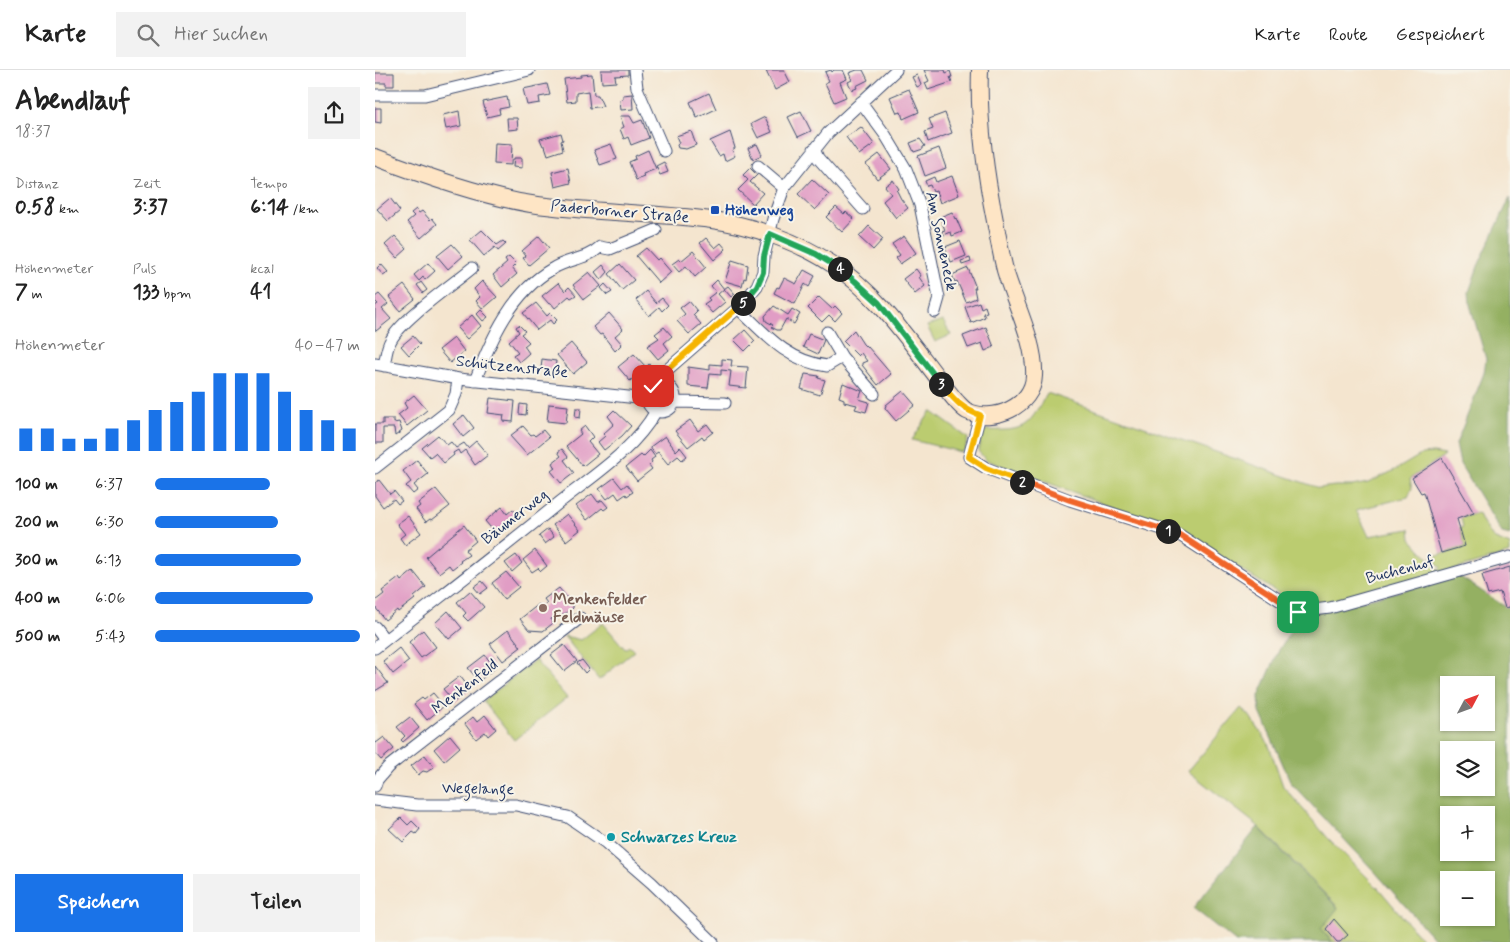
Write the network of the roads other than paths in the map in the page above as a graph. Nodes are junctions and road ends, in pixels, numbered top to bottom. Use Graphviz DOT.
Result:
graph roads {
  1 [pos="529,70"];
  2 [pos="635,70"];
  3 [pos="896,70"];
  4 [pos="980,70"];
  5 [pos="375,95"];
  6 [pos="861,102"];
  7 [pos="814,149"];
  8 [pos="664,151"];
  9 [pos="375,157"];
  10 [pos="758,166"];
  11 [pos="784,188"];
  12 [pos="863,210"];
  13 [pos="656,230"];
  14 [pos="770,234"];
  15 [pos="472,268"];
  16 [pos="738,308"];
  17 [pos="935,312"];
  18 [pos="827,332"];
  19 [pos="841,357"];
  20 [pos="380,365"];
  21 [pos="458,379"];
  22 [pos="475,381"];
  23 [pos="661,383"];
  24 [pos="874,394"];
  25 [pos="647,399"];
  26 [pos="675,402"];
  27 [pos="725,403"];
  28 [pos="656,411"];
  29 [pos="980,415"];
  30 [pos="375,468"];
  31 [pos="1510,557"];
  32 [pos="580,618"];
  33 [pos="375,627"];
  34 [pos="385,640"];
  35 [pos="375,648"];
  36 [pos="375,786"];
  37 [pos="375,800"];
  38 [pos="713,942"];
  1 -- 5 [label="street"];
  2 -- 8 [label="street"];
  3 -- 6 [label="street"];
  4 -- 29 [label="main road"];
  6 -- 7 [label="street"];
  6 -- 17 [label="street, Am Sonneneck"];
  7 -- 11 [label="street"];
  7 -- 12 [label="street"];
  9 -- 14 [label="main road, Paderborner Straße"];
  10 -- 11 [label="street"];
  11 -- 14 [label="street"];
  13 -- 22 [label="street"];
  14 -- 16 [label="street"];
  14 -- 29 [label="main road, Paderborner Straße"];
  15 -- 20 [label="street"];
  16 -- 19 [label="street"];
  16 -- 23 [label="street"];
  18 -- 19 [label="street"];
  19 -- 24 [label="street"];
  20 -- 21 [label="street, Schützenstraße"];
  21 -- 22 [label="street, Schützenstraße"];
  21 -- 30 [label="street"];
  22 -- 25 [label="street, Schützenstraße"];
  23 -- 25 [label="street"];
  23 -- 26 [label="street"];
  25 -- 28 [label="street"];
  26 -- 27 [label="street"];
  26 -- 28 [label="street"];
  28 -- 34 [label="street, Bäumerweg"];
  29 -- 31 [label="street, Buchenhof"];
  32 -- 36 [label="street, Menkenfeld"];
  33 -- 34 [label="street"];
  34 -- 35 [label="street, Bäumerweg"];
  37 -- 38 [label="street, Wegelange"];
}
